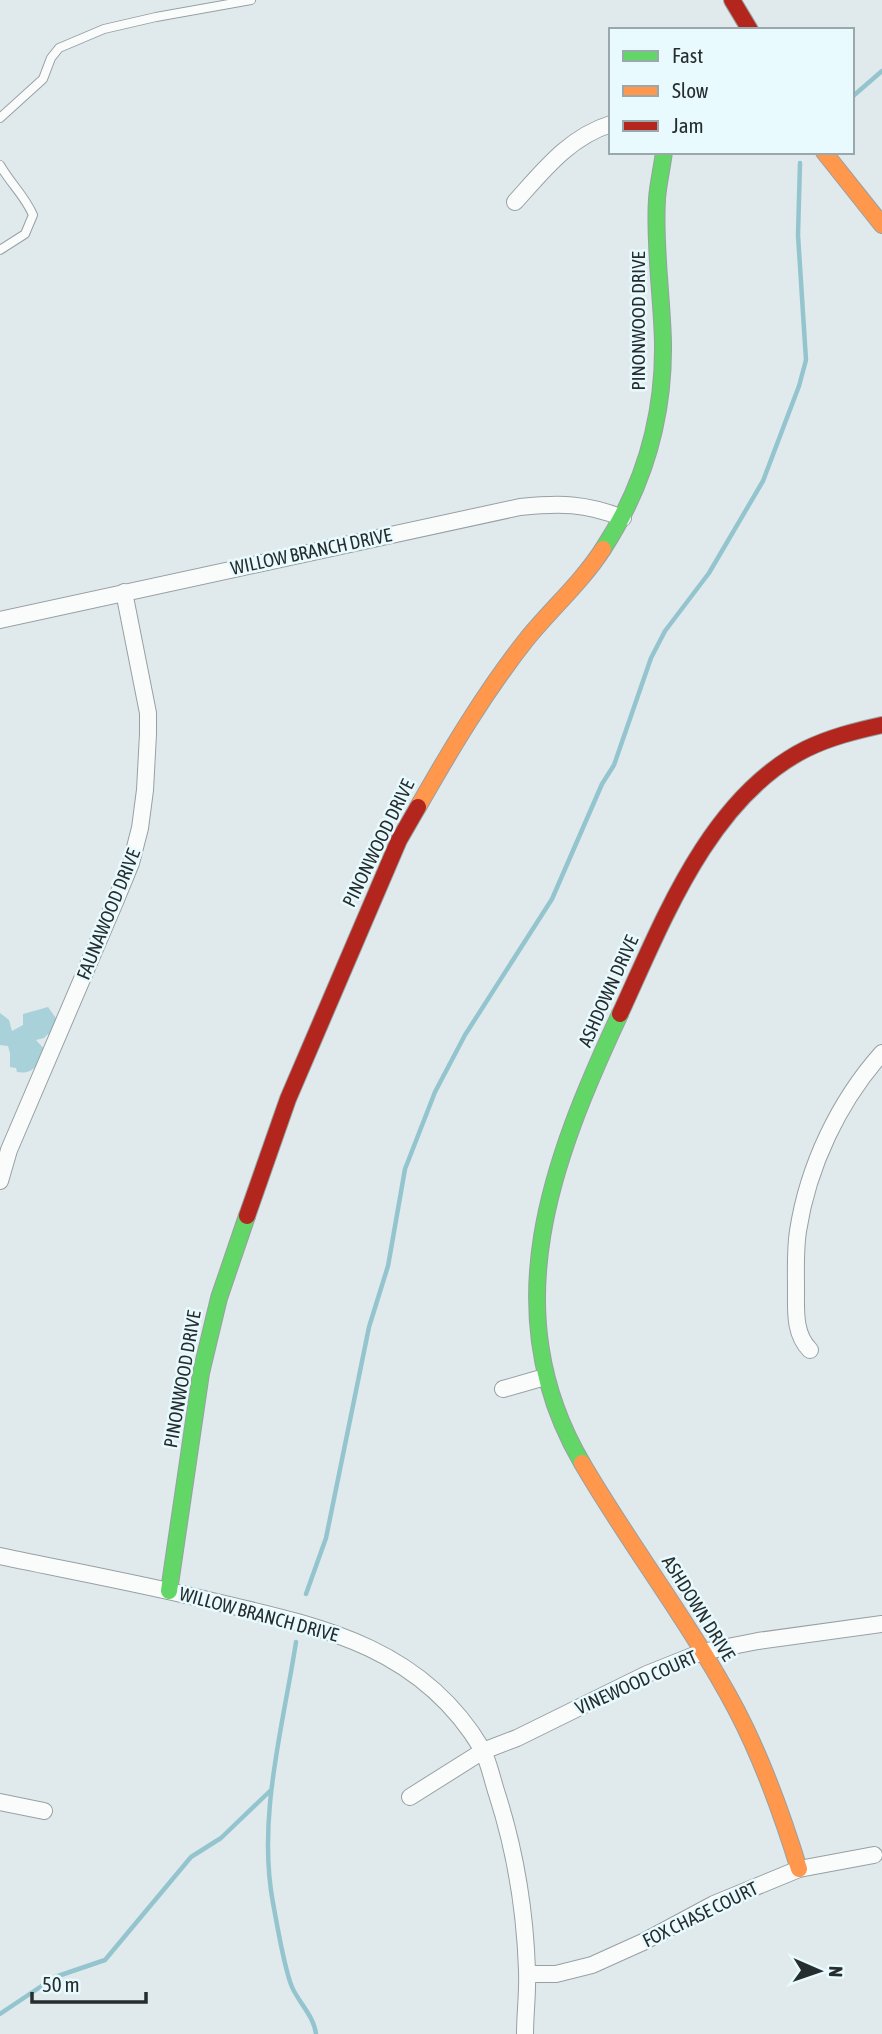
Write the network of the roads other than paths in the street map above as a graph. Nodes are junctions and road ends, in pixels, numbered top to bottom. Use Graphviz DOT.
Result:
graph roads {
  1 [pos="251,0"];
  2 [pos="732,0"];
  3 [pos="741,26"];
  4 [pos="0,117"];
  5 [pos="609,125"];
  6 [pos="664,154"];
  7 [pos="826,154"];
  8 [pos="0,165"];
  9 [pos="515,202"];
  10 [pos="882,225"];
  11 [pos="0,250"];
  12 [pos="623,518"];
  13 [pos="124,592"];
  14 [pos="0,620"];
  15 [pos="882,725"];
  16 [pos="882,1053"];
  17 [pos="0,1181"];
  18 [pos="810,1350"];
  19 [pos="545,1377"];
  20 [pos="503,1389"];
  21 [pos="0,1556"];
  22 [pos="169,1591"];
  23 [pos="882,1624"];
  24 [pos="702,1652"];
  25 [pos="483,1751"];
  26 [pos="410,1797"];
  27 [pos="0,1802"];
  28 [pos="44,1811"];
  29 [pos="874,1855"];
  30 [pos="799,1869"];
  31 [pos="527,1974"];
  32 [pos="525,2034"];
  1 -- 4 [label="lane"];
  2 -- 3 [label="street"];
  5 -- 9 [label="street"];
  6 -- 12 [label="street, PINONWOOD DRIVE"];
  7 -- 10 [label="street"];
  8 -- 11 [label="lane"];
  12 -- 13 [label="street, WILLOW BRANCH DRIVE"];
  12 -- 22 [label="street, PINONWOOD DRIVE"];
  13 -- 14 [label="street, WILLOW BRANCH DRIVE"];
  13 -- 17 [label="street, FAUNAWOOD DRIVE"];
  15 -- 19 [label="street, ASHDOWN DRIVE"];
  16 -- 18 [label="street"];
  19 -- 20 [label="street"];
  19 -- 24 [label="street, ASHDOWN DRIVE"];
  21 -- 22 [label="street, WILLOW BRANCH DRIVE"];
  22 -- 25 [label="street, WILLOW BRANCH DRIVE"];
  23 -- 24 [label="street, VINEWOOD COURT"];
  24 -- 25 [label="street, VINEWOOD COURT"];
  24 -- 30 [label="street, ASHDOWN DRIVE"];
  25 -- 26 [label="street, VINEWOOD COURT"];
  25 -- 31 [label="street, WILLOW BRANCH DRIVE"];
  27 -- 28 [label="street"];
  29 -- 30 [label="street, FOX CHASE COURT"];
  30 -- 31 [label="street, FOX CHASE COURT"];
  31 -- 32 [label="street, WILLOW BRANCH DRIVE"];
}
